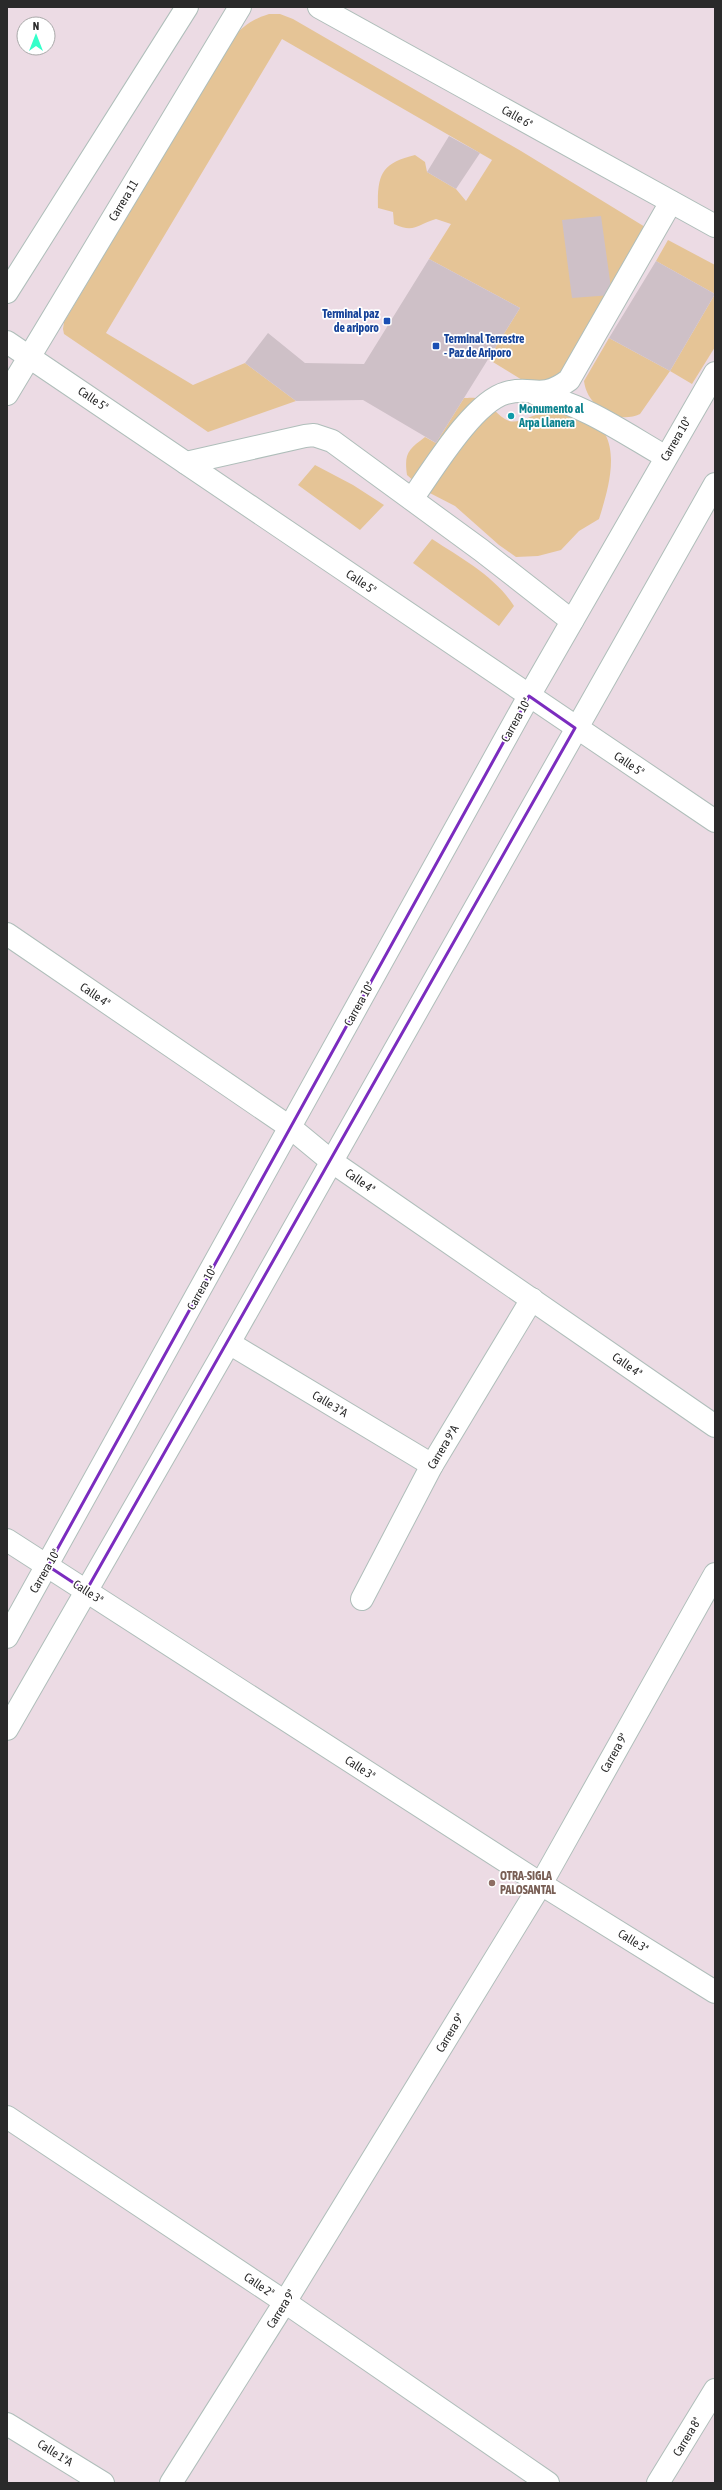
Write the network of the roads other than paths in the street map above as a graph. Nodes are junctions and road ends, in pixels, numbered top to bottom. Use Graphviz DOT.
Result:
graph roads {
  1 [pos="187,7"];
  2 [pos="240,7"];
  3 [pos="320,7"];
  4 [pos="671,202"];
  5 [pos="715,226"];
  6 [pos="7,292"];
  7 [pos="7,342"];
  8 [pos="30,357"];
  9 [pos="715,373"];
  10 [pos="531,393"];
  11 [pos="7,394"];
  12 [pos="666,457"];
  13 [pos="186,463"];
  14 [pos="715,484"];
  15 [pos="412,500"];
  16 [pos="572,621"];
  17 [pos="529,696"];
  18 [pos="575,728"];
  19 [pos="715,821"];
  20 [pos="7,934"];
  21 [pos="290,1128"];
  22 [pos="331,1161"];
  23 [pos="532,1299"];
  24 [pos="229,1343"];
  25 [pos="715,1426"];
  26 [pos="432,1465"];
  27 [pos="7,1540"];
  28 [pos="48,1566"];
  29 [pos="715,1574"];
  30 [pos="86,1591"];
  31 [pos="362,1600"];
  32 [pos="7,1637"];
  33 [pos="7,1729"];
  34 [pos="541,1884"];
  35 [pos="715,1992"];
  36 [pos="7,2117"];
  37 [pos="285,2302"];
  38 [pos="715,2390"];
  39 [pos="7,2424"];
  40 [pos="103,2483"];
  41 [pos="171,2483"];
  42 [pos="548,2483"];
  43 [pos="658,2483"];
  1 -- 6 [label="street"];
  2 -- 8 [label="street, Carrera 11"];
  3 -- 4 [label="street, Calle 6ª"];
  4 -- 5 [label="street, Calle 6ª"];
  4 -- 10 [label="street"];
  7 -- 8 [label="street, Calle 5ª"];
  8 -- 11 [label="street, Carrera 11"];
  8 -- 13 [label="street, Calle 5ª"];
  9 -- 12 [label="street, Carrera 10ª"];
  10 -- 12 [label="street"];
  10 -- 15 [label="street"];
  12 -- 16 [label="street, Carrera 10ª"];
  13 -- 15 [label="street"];
  13 -- 17 [label="street, Calle 5ª"];
  14 -- 18 [label="street"];
  15 -- 16 [label="street"];
  16 -- 17 [label="street, Carrera 10ª"];
  17 -- 18 [label="street, Calle 5ª"];
  17 -- 21 [label="street, Carrera 10ª"];
  18 -- 19 [label="street, Calle 5ª"];
  18 -- 22 [label="street"];
  20 -- 21 [label="street, Calle 4ª"];
  21 -- 22 [label="street, Calle 4ª"];
  21 -- 28 [label="street, Carrera 10ª"];
  22 -- 23 [label="street, Calle 4ª"];
  22 -- 24 [label="street"];
  23 -- 25 [label="street, Calle 4ª"];
  23 -- 26 [label="street, Carrera 9ªA"];
  24 -- 26 [label="street, Calle 3ªA"];
  24 -- 30 [label="street"];
  26 -- 31 [label="street, Carrera 9ªA"];
  27 -- 28 [label="street, Calle 3ª"];
  28 -- 30 [label="street, Calle 3ª"];
  28 -- 32 [label="street, Carrera 10ª"];
  29 -- 34 [label="street, Carrera 9ª"];
  30 -- 33 [label="street"];
  30 -- 34 [label="street, Calle 3ª"];
  34 -- 35 [label="street, Calle 3ª"];
  34 -- 37 [label="street, Carrera 9ª"];
  36 -- 37 [label="street, Calle 2ª"];
  37 -- 41 [label="street, Carrera 9ª"];
  37 -- 42 [label="street, Calle 2ª"];
  38 -- 43 [label="street, Carrera 8ª"];
  39 -- 40 [label="street, Calle 1ªA"];
}
